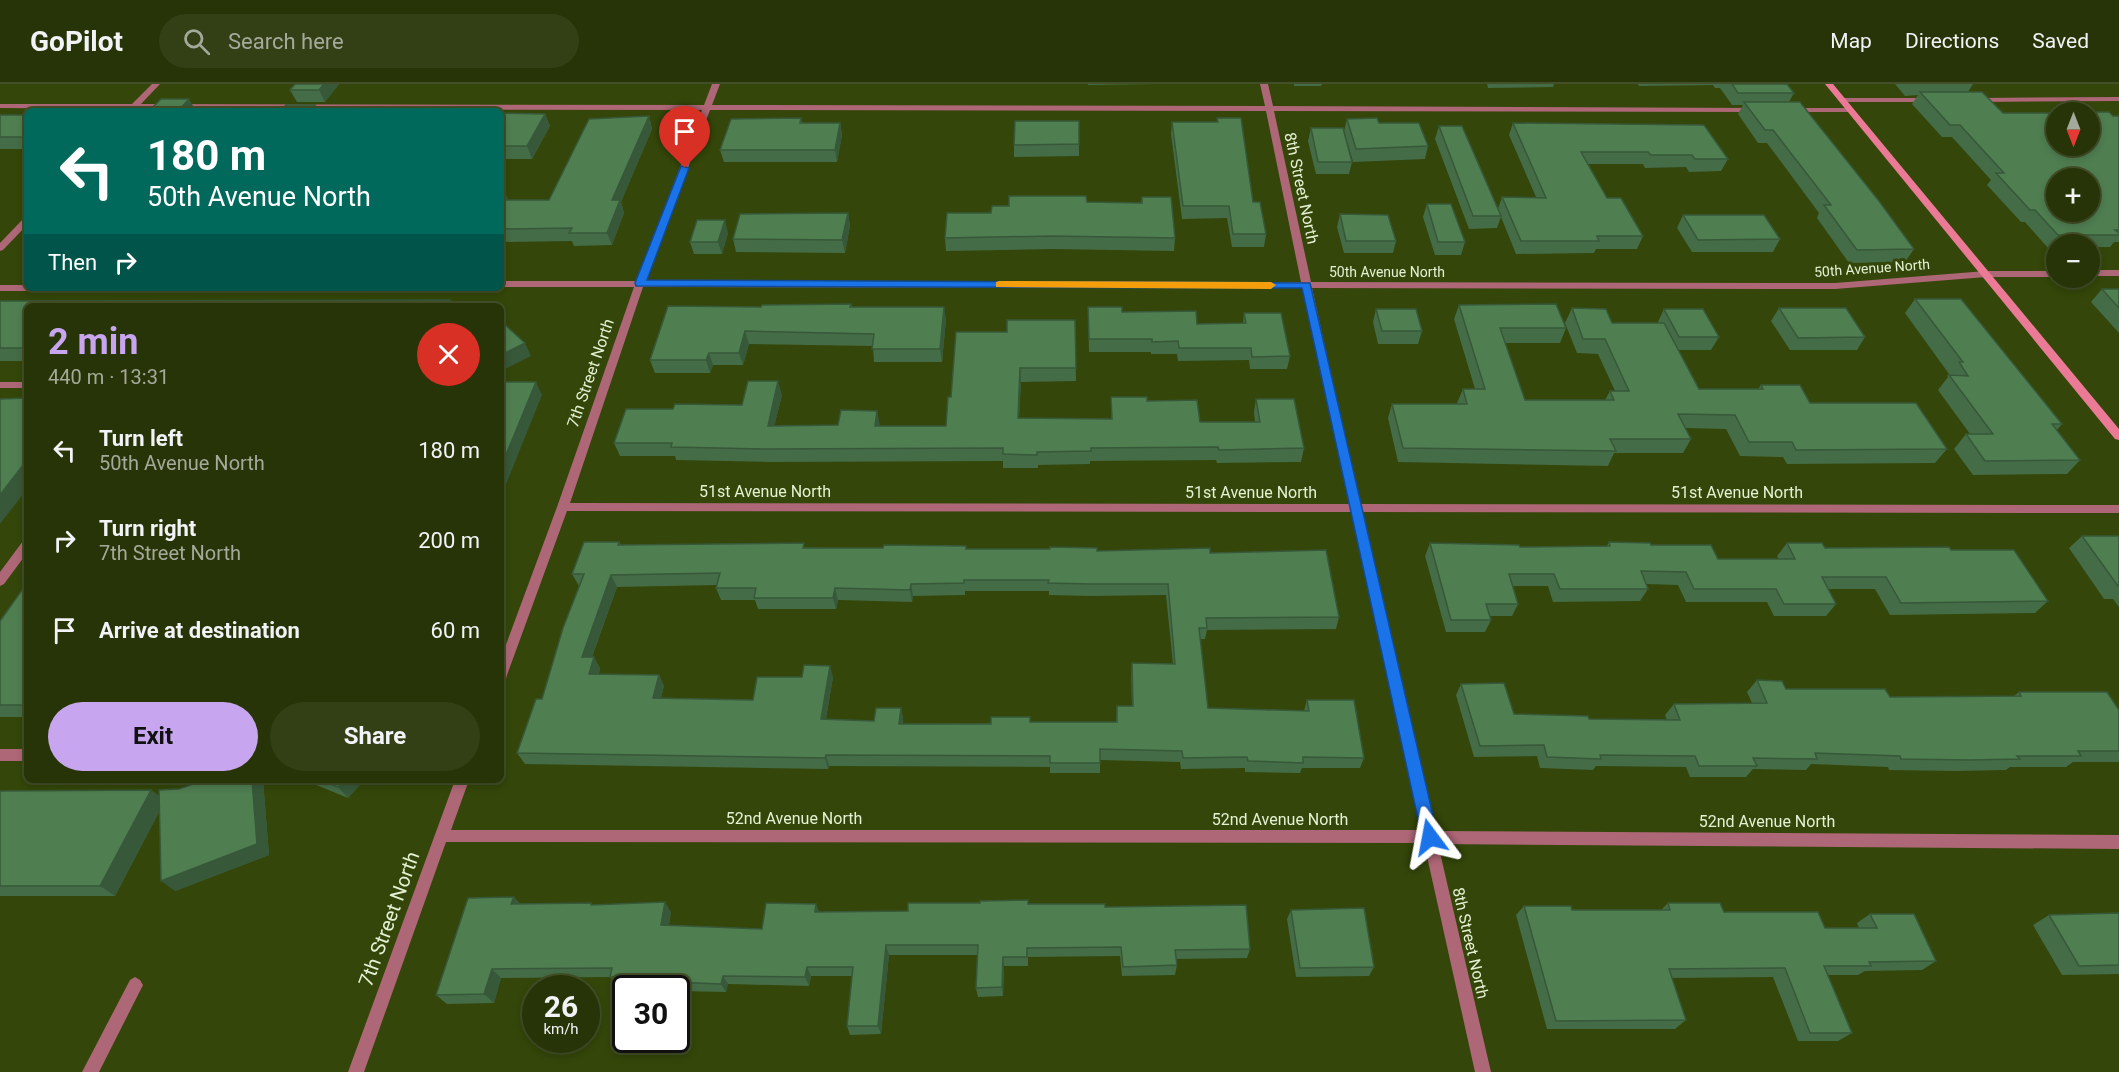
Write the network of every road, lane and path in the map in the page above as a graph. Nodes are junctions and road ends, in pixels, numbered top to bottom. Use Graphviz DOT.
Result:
graph roads {
  1 [pos="156,84"];
  2 [pos="716,84"];
  3 [pos="1264,84"];
  4 [pos="1829,84"];
  5 [pos="2119,99"];
  6 [pos="1842,100"];
  7 [pos="1936,100"];
  8 [pos="1960,100"];
  9 [pos="0,106"];
  10 [pos="89,108"];
  11 [pos="134,108"];
  12 [pos="504,108"];
  13 [pos="708,108"];
  14 [pos="1269,109"];
  15 [pos="1771,110"];
  16 [pos="1783,110"];
  17 [pos="1850,110"];
  18 [pos="24,223"];
  19 [pos="0,248"];
  20 [pos="2046,273"];
  21 [pos="2100,273"];
  22 [pos="2119,273"];
  23 [pos="1986,274"];
  24 [pos="640,283"];
  25 [pos="504,284"];
  26 [pos="1307,285"];
  27 [pos="0,288"];
  28 [pos="24,288"];
  29 [pos="0,385"];
  30 [pos="24,385"];
  31 [pos="2119,436"];
  32 [pos="563,507"];
  33 [pos="1357,508"];
  34 [pos="2119,509"];
  35 [pos="24,548"];
  36 [pos="0,581"];
  37 [pos="504,667"];
  38 [pos="0,755"];
  39 [pos="24,755"];
  40 [pos="461,783"];
  41 [pos="442,836"];
  42 [pos="1430,837"];
  43 [pos="2119,842"];
  44 [pos="135,985"];
  45 [pos="90,1072"];
  46 [pos="356,1072"];
  47 [pos="1483,1072"];
  1 -- 11 [label="street"];
  2 -- 13 [label="street, 7th Street North"];
  3 -- 14 [label="street, 8th Street North"];
  4 -- 6 [label="main road"];
  5 -- 8 [label="street"];
  6 -- 7 [label="street"];
  6 -- 17 [label="main road"];
  9 -- 10 [label="street"];
  12 -- 13 [label="street"];
  13 -- 14 [label="street"];
  13 -- 24 [label="street, 7th Street North"];
  14 -- 15 [label="street"];
  14 -- 26 [label="street, 8th Street North"];
  16 -- 17 [label="street"];
  17 -- 23 [label="main road"];
  18 -- 19 [label="street"];
  20 -- 23 [label="street, 50th Avenue North"];
  21 -- 22 [label="street"];
  23 -- 26 [label="street, 50th Avenue North"];
  23 -- 31 [label="main road"];
  24 -- 25 [label="street, 50th Avenue North"];
  24 -- 26 [label="street, 50th Avenue North"];
  24 -- 32 [label="street, 7th Street North"];
  26 -- 33 [label="street, 8th Street North"];
  27 -- 28 [label="street"];
  29 -- 30 [label="street"];
  32 -- 33 [label="street, 51st Avenue North"];
  32 -- 37 [label="street, 7th Street North"];
  33 -- 34 [label="street, 51st Avenue North"];
  33 -- 42 [label="street, 8th Street North"];
  35 -- 36 [label="street"];
  38 -- 39 [label="street"];
  40 -- 41 [label="street, 7th Street North"];
  41 -- 42 [label="street, 52nd Avenue North"];
  41 -- 46 [label="street, 7th Street North"];
  42 -- 43 [label="street, 52nd Avenue North"];
  42 -- 47 [label="street, 8th Street North"];
  44 -- 45 [label="street"];
}
